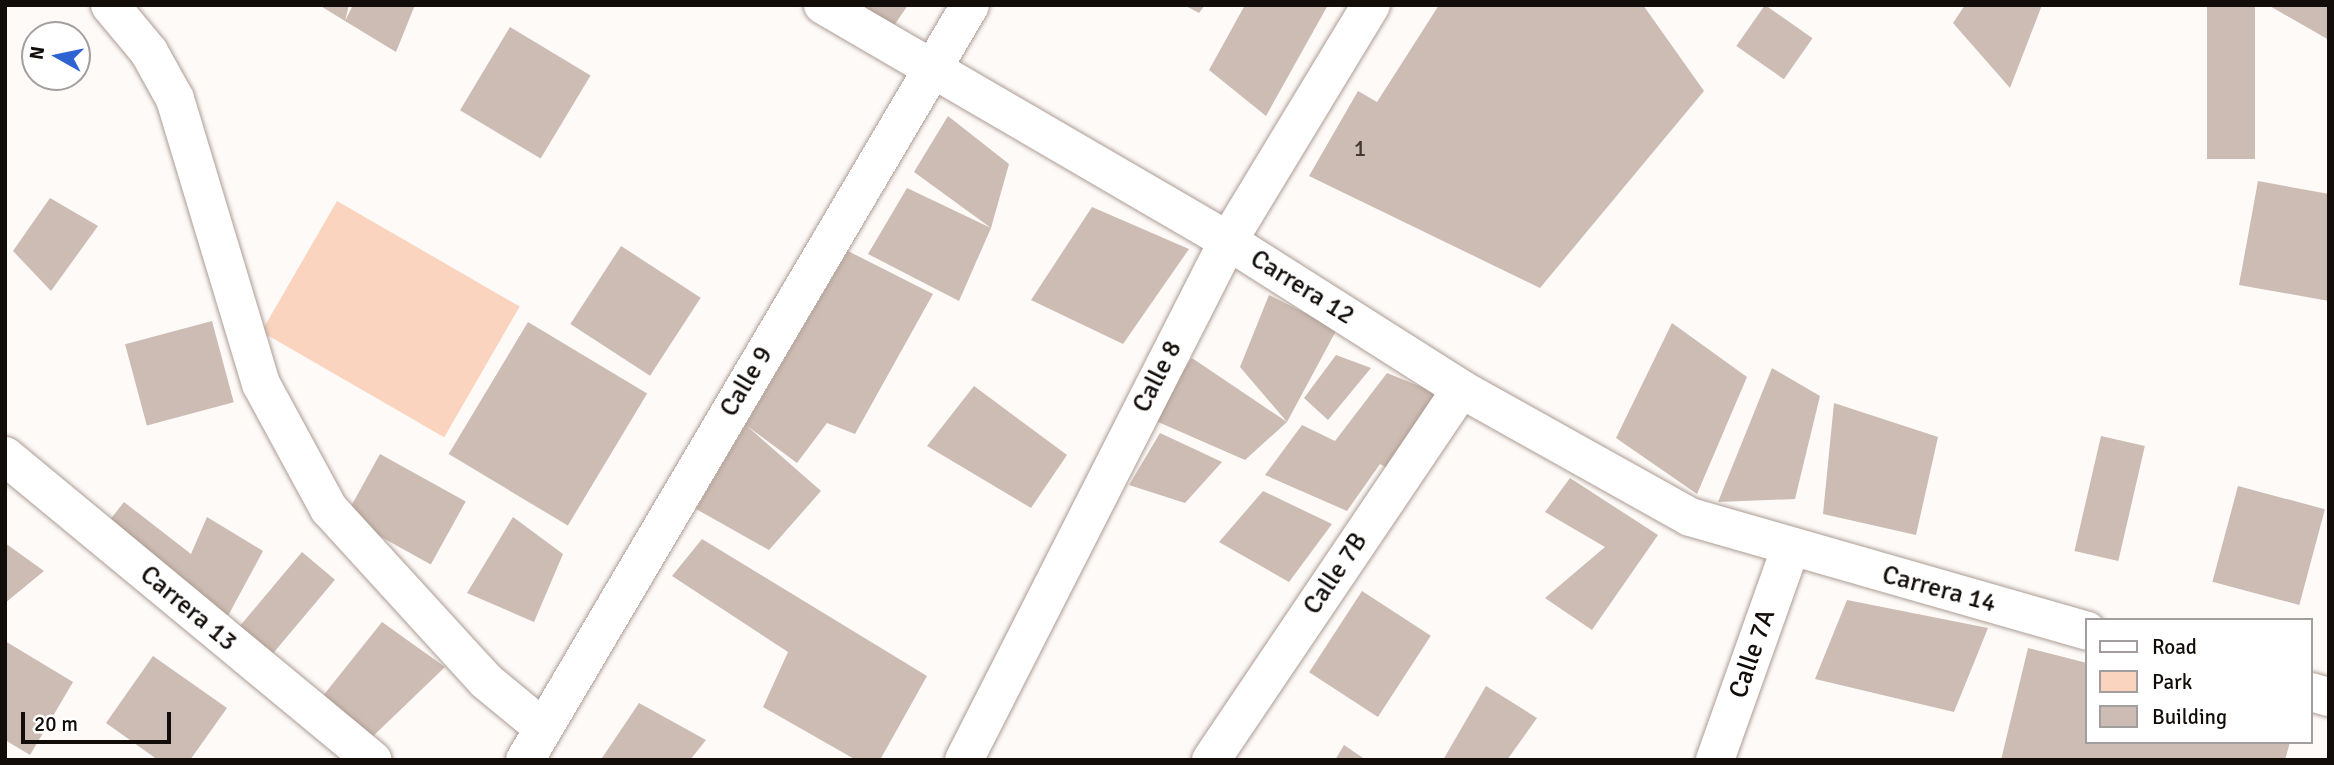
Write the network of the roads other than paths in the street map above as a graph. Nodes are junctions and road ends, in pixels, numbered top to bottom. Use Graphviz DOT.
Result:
graph roads {
  1 [pos="110,5"];
  2 [pos="823,5"];
  3 [pos="970,5"];
  4 [pos="1371,5"];
  5 [pos="931,71"];
  6 [pos="1228,241"];
  7 [pos="1461,389"];
  8 [pos="5,456"];
  9 [pos="1790,549"];
  10 [pos="2086,631"];
  11 [pos="532,752"];
  12 [pos="372,760"];
  13 [pos="964,760"];
  14 [pos="1211,760"];
  15 [pos="1715,760"];
  1 -- 11 [label="street"];
  2 -- 5 [label="street, Carrera 12"];
  3 -- 5 [label="street, Calle 9"];
  4 -- 6 [label="street, Calle 8"];
  5 -- 6 [label="street, Carrera 12"];
  5 -- 11 [label="street, Calle 9"];
  6 -- 7 [label="street, Carrera 12"];
  6 -- 13 [label="street, Calle 8"];
  7 -- 9 [label="street, Carrera 12"];
  7 -- 14 [label="street, Calle 7B"];
  8 -- 12 [label="street, Carrera 13"];
  9 -- 10 [label="street, Carrera 14"];
  9 -- 15 [label="street, Calle 7A"];
}
